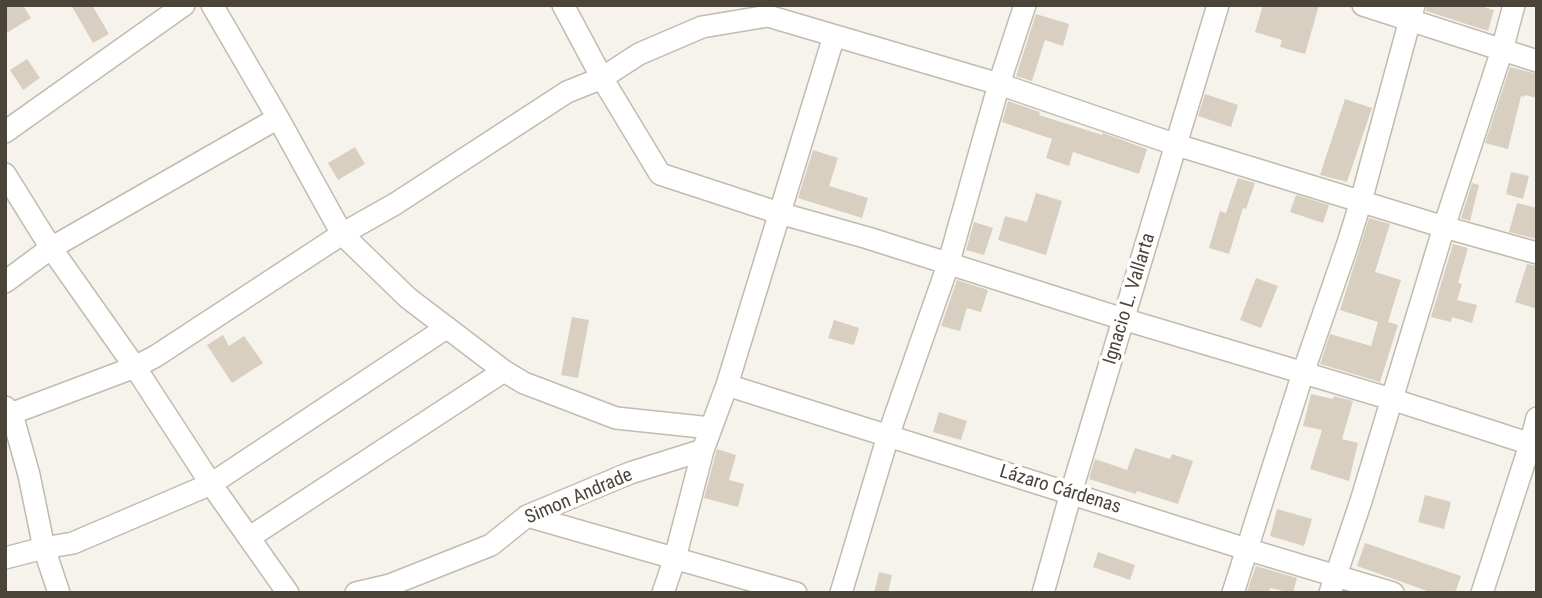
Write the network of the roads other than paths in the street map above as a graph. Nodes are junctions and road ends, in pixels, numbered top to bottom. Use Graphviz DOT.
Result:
graph roads {
  1 [pos="184,5"];
  2 [pos="212,5"];
  3 [pos="564,5"];
  4 [pos="1025,5"];
  5 [pos="1218,5"];
  6 [pos="1363,5"];
  7 [pos="1514,5"];
  8 [pos="769,10"];
  9 [pos="1411,12"];
  10 [pos="834,36"];
  11 [pos="1502,50"];
  12 [pos="1537,61"];
  13 [pos="602,78"];
  14 [pos="999,84"];
  15 [pos="278,118"];
  16 [pos="5,132"];
  17 [pos="1177,145"];
  18 [pos="5,174"];
  19 [pos="1361,201"];
  20 [pos="779,213"];
  21 [pos="1444,227"];
  22 [pos="342,234"];
  23 [pos="51,248"];
  24 [pos="1537,253"];
  25 [pos="948,265"];
  26 [pos="5,282"];
  27 [pos="1123,320"];
  28 [pos="446,327"];
  29 [pos="135,367"];
  30 [pos="504,371"];
  31 [pos="1303,373"];
  32 [pos="727,385"];
  33 [pos="1391,399"];
  34 [pos="7,412"];
  35 [pos="1537,418"];
  36 [pos="711,428"];
  37 [pos="888,436"];
  38 [pos="1533,445"];
  39 [pos="703,450"];
  40 [pos="211,484"];
  41 [pos="1071,493"];
  42 [pos="527,516"];
  43 [pos="250,537"];
  44 [pos="44,548"];
  45 [pos="1246,549"];
  46 [pos="5,558"];
  47 [pos="675,558"];
  48 [pos="1333,584"];
  49 [pos="59,593"];
  50 [pos="288,593"];
  51 [pos="356,593"];
  52 [pos="663,593"];
  53 [pos="796,593"];
  54 [pos="841,593"];
  55 [pos="1043,593"];
  56 [pos="1233,593"];
  57 [pos="1393,593"];
  58 [pos="1482,593"];
  1 -- 16 [label="street"];
  2 -- 15 [label="street"];
  3 -- 13 [label="street"];
  4 -- 14 [label="street"];
  5 -- 17 [label="street, Ignacio L. Vallarta"];
  6 -- 9 [label="street"];
  7 -- 11 [label="street"];
  8 -- 10 [label="street"];
  8 -- 13 [label="street"];
  9 -- 11 [label="street"];
  9 -- 19 [label="street"];
  10 -- 14 [label="street"];
  10 -- 20 [label="street"];
  11 -- 12 [label="street"];
  11 -- 21 [label="street"];
  13 -- 20 [label="street"];
  13 -- 22 [label="street"];
  14 -- 17 [label="street"];
  14 -- 25 [label="street"];
  15 -- 22 [label="street"];
  15 -- 23 [label="street"];
  17 -- 19 [label="street"];
  17 -- 27 [label="street, Ignacio L. Vallarta"];
  18 -- 23 [label="street"];
  19 -- 21 [label="street"];
  19 -- 31 [label="street"];
  20 -- 25 [label="street"];
  20 -- 32 [label="street"];
  21 -- 24 [label="street"];
  21 -- 33 [label="street"];
  22 -- 28 [label="street"];
  22 -- 29 [label="street"];
  23 -- 26 [label="street"];
  23 -- 29 [label="street"];
  25 -- 27 [label="street"];
  25 -- 37 [label="street"];
  27 -- 31 [label="street"];
  27 -- 41 [label="street, Ignacio L. Vallarta"];
  28 -- 30 [label="street"];
  28 -- 40 [label="street"];
  29 -- 34 [label="street"];
  29 -- 40 [label="street"];
  30 -- 36 [label="street"];
  30 -- 43 [label="street"];
  31 -- 33 [label="street"];
  31 -- 45 [label="street"];
  32 -- 36 [label="street"];
  32 -- 37 [label="street, Lázaro Cárdenas"];
  33 -- 38 [label="street"];
  33 -- 48 [label="street"];
  34 -- 44 [label="street"];
  35 -- 38 [label="street"];
  36 -- 39 [label="street"];
  37 -- 41 [label="street, Lázaro Cárdenas"];
  37 -- 54 [label="street"];
  38 -- 58 [label="street"];
  39 -- 42 [label="street, Simon Andrade"];
  39 -- 47 [label="street"];
  40 -- 43 [label="street"];
  40 -- 44 [label="street"];
  41 -- 45 [label="street, Lázaro Cárdenas"];
  41 -- 55 [label="street, Ignacio L. Vallarta"];
  42 -- 47 [label="street"];
  42 -- 51 [label="street, Simon Andrade"];
  43 -- 50 [label="street"];
  44 -- 46 [label="street"];
  44 -- 49 [label="street"];
  45 -- 48 [label="street, Lázaro Cárdenas"];
  45 -- 56 [label="street"];
  47 -- 52 [label="street"];
  47 -- 53 [label="street"];
  48 -- 57 [label="street, Lázaro Cárdenas"];
}
